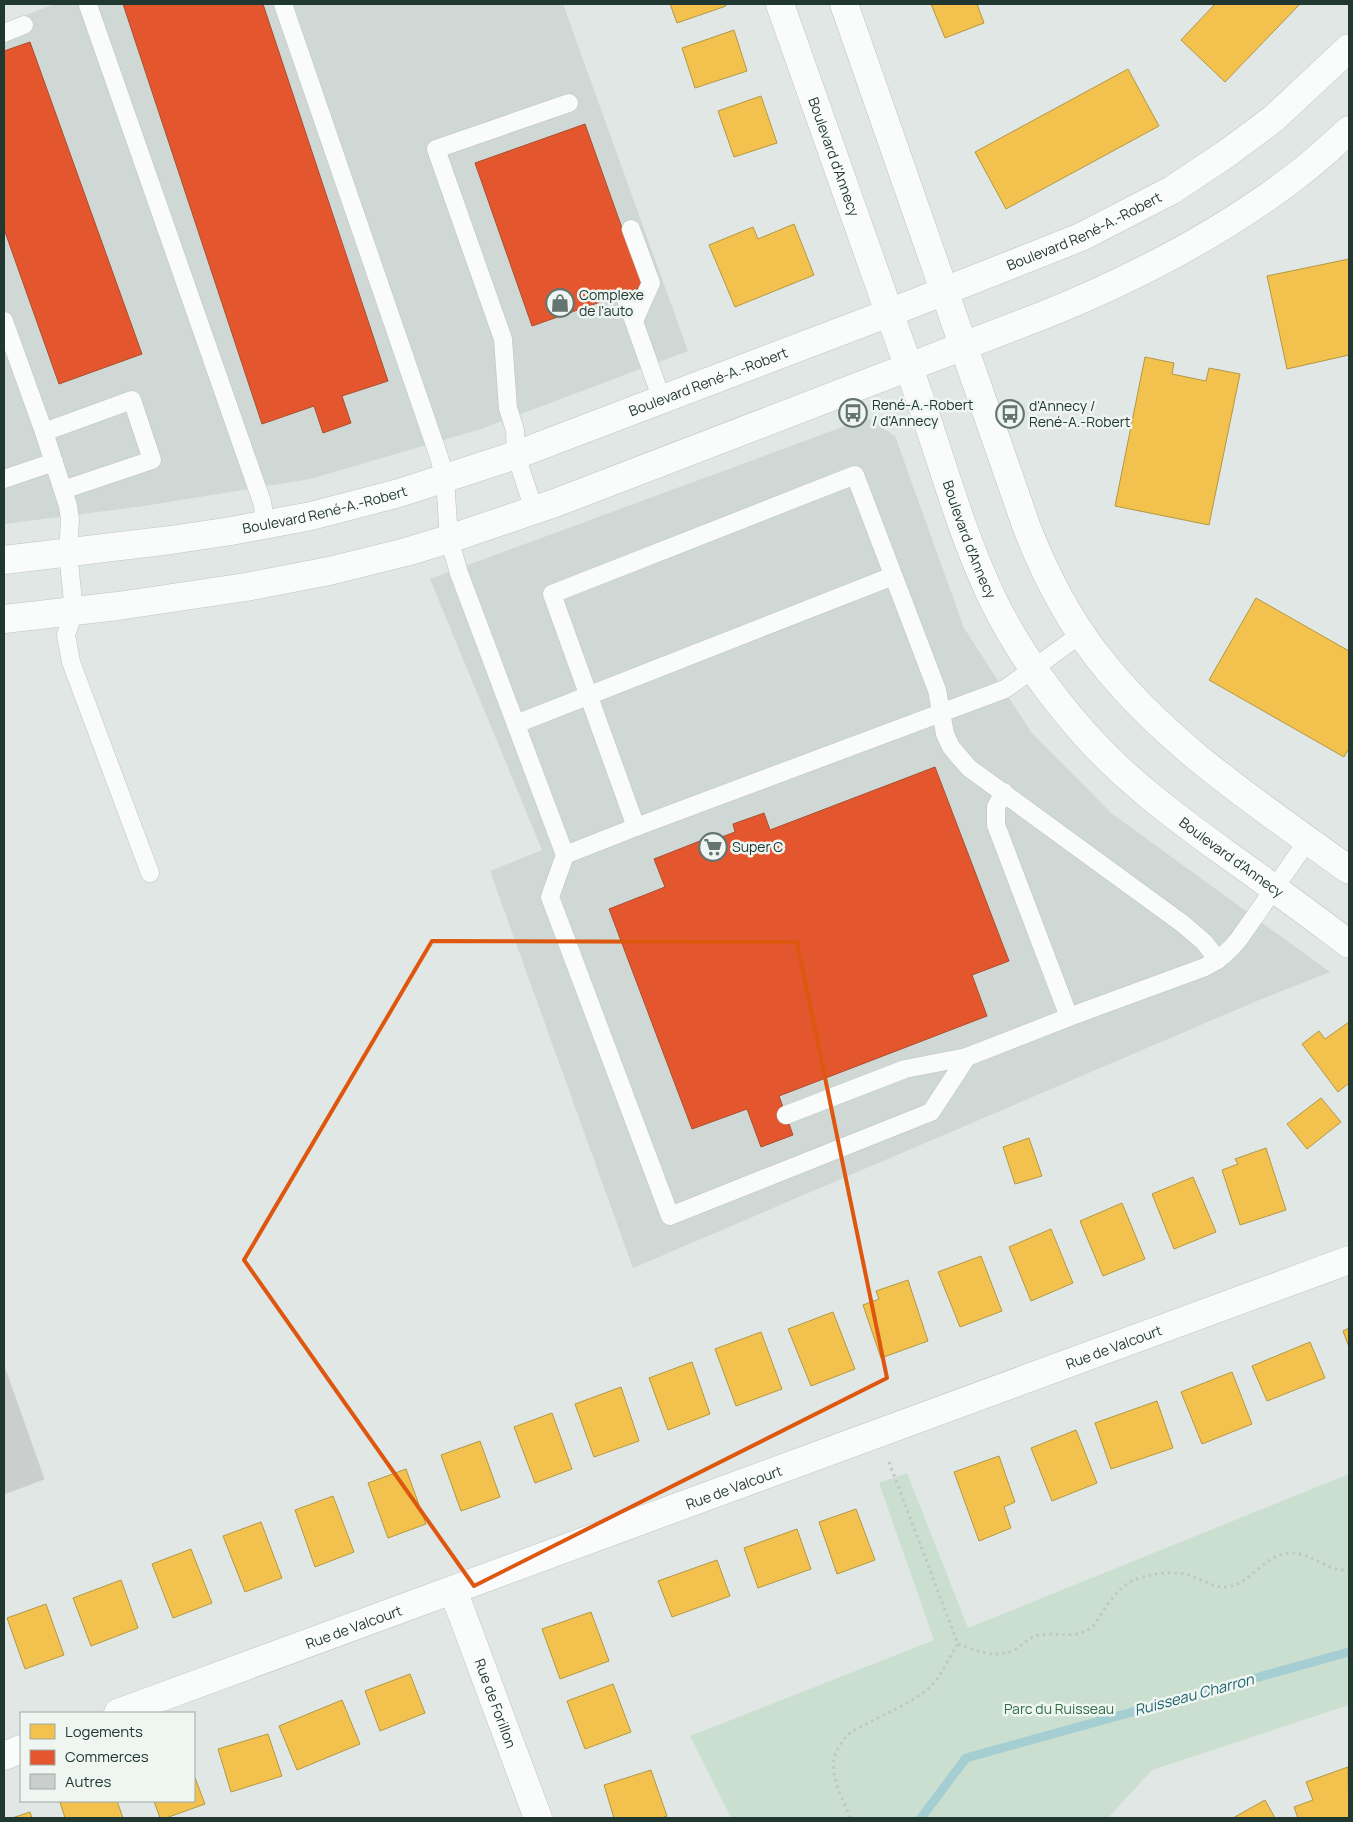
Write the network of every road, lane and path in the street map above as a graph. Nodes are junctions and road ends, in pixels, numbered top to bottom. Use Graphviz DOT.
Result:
graph roads {
  1 [pos="283,4"];
  2 [pos="780,4"];
  3 [pos="844,4"];
  4 [pos="88,6"];
  5 [pos="24,25"];
  6 [pos="4,33"];
  7 [pos="1349,48"];
  8 [pos="569,103"];
  9 [pos="1349,130"];
  10 [pos="631,229"];
  11 [pos="945,291"];
  12 [pos="626,299"];
  13 [pos="889,313"];
  14 [pos="4,321"];
  15 [pos="634,321"];
  16 [pos="963,345"];
  17 [pos="909,367"];
  18 [pos="662,400"];
  19 [pos="44,432"];
  20 [pos="516,454"];
  21 [pos="54,462"];
  22 [pos="445,478"];
  23 [pos="4,479"];
  24 [pos="63,490"];
  25 [pos="534,510"];
  26 [pos="266,525"];
  27 [pos="449,539"];
  28 [pos="68,553"];
  29 [pos="4,560"];
  30 [pos="893,576"];
  31 [pos="74,611"];
  32 [pos="4,619"];
  33 [pos="1081,634"];
  34 [pos="1033,668"];
  35 [pos="589,694"];
  36 [pos="941,713"];
  37 [pos="516,724"];
  38 [pos="1004,792"];
  39 [pos="636,827"];
  40 [pos="1308,840"];
  41 [pos="565,855"];
  42 [pos="1349,870"];
  43 [pos="150,873"];
  44 [pos="1274,889"];
  45 [pos="1349,944"];
  46 [pos="1218,960"];
  47 [pos="1069,1017"];
  48 [pos="967,1057"];
  49 [pos="786,1115"];
  50 [pos="1349,1260"];
  51 [pos="887,1456"];
  52 [pos="1349,1570"];
  53 [pos="454,1590"];
  54 [pos="958,1644"];
  55 [pos="121,1712"];
  56 [pos="20,1749"];
  57 [pos="4,1756"];
  58 [pos="538,1818"];
  59 [pos="850,1818"];
  1 -- 22 [label="lane"];
  2 -- 13 [label="street, Boulevard d'Annecy"];
  3 -- 11 [label="street"];
  4 -- 26 [label="lane"];
  5 -- 6 [label="lane"];
  7 -- 11 [label="street, Boulevard René-A.-Robert"];
  8 -- 20 [label="lane"];
  9 -- 16 [label="street"];
  10 -- 15 [label="lane"];
  11 -- 13 [label="street, Boulevard René-A.-Robert"];
  11 -- 16 [label="street"];
  12 -- 15 [label="lane"];
  13 -- 17 [label="street, Boulevard d'Annecy"];
  13 -- 18 [label="street, Boulevard René-A.-Robert"];
  14 -- 19 [label="lane"];
  15 -- 18 [label="lane"];
  16 -- 17 [label="street"];
  16 -- 33 [label="street"];
  17 -- 25 [label="street"];
  17 -- 34 [label="street, Boulevard d'Annecy"];
  18 -- 20 [label="street, Boulevard René-A.-Robert"];
  19 -- 21 [label="lane"];
  19 -- 24 [label="lane"];
  20 -- 22 [label="street, Boulevard René-A.-Robert"];
  20 -- 25 [label="lane"];
  21 -- 23 [label="lane"];
  21 -- 24 [label="lane"];
  22 -- 26 [label="street, Boulevard René-A.-Robert"];
  22 -- 27 [label="lane"];
  24 -- 28 [label="lane"];
  25 -- 27 [label="street"];
  26 -- 28 [label="street, Boulevard René-A.-Robert"];
  27 -- 31 [label="street"];
  27 -- 37 [label="lane"];
  28 -- 29 [label="street, Boulevard René-A.-Robert"];
  28 -- 31 [label="lane"];
  30 -- 35 [label="lane"];
  30 -- 35 [label="lane"];
  30 -- 36 [label="lane"];
  31 -- 32 [label="street"];
  31 -- 43 [label="lane"];
  33 -- 34 [label="lane"];
  33 -- 40 [label="street"];
  34 -- 36 [label="lane"];
  34 -- 44 [label="street, Boulevard d'Annecy"];
  35 -- 37 [label="lane"];
  35 -- 39 [label="lane"];
  36 -- 38 [label="lane"];
  36 -- 39 [label="lane"];
  37 -- 41 [label="lane"];
  38 -- 46 [label="lane"];
  38 -- 47 [label="lane"];
  39 -- 41 [label="lane"];
  40 -- 42 [label="street"];
  40 -- 44 [label="lane"];
  41 -- 48 [label="lane"];
  44 -- 45 [label="street, Boulevard d'Annecy"];
  44 -- 46 [label="lane"];
  46 -- 47 [label="lane"];
  47 -- 48 [label="lane"];
  48 -- 49 [label="lane"];
  50 -- 53 [label="street, Rue de Valcourt"];
  51 -- 54 [label="path"];
  52 -- 54 [label="path"];
  53 -- 55 [label="street, Rue de Valcourt"];
  53 -- 58 [label="street, Rue de Forillon"];
  54 -- 59 [label="path"];
  56 -- 57 [label="street"];
}
